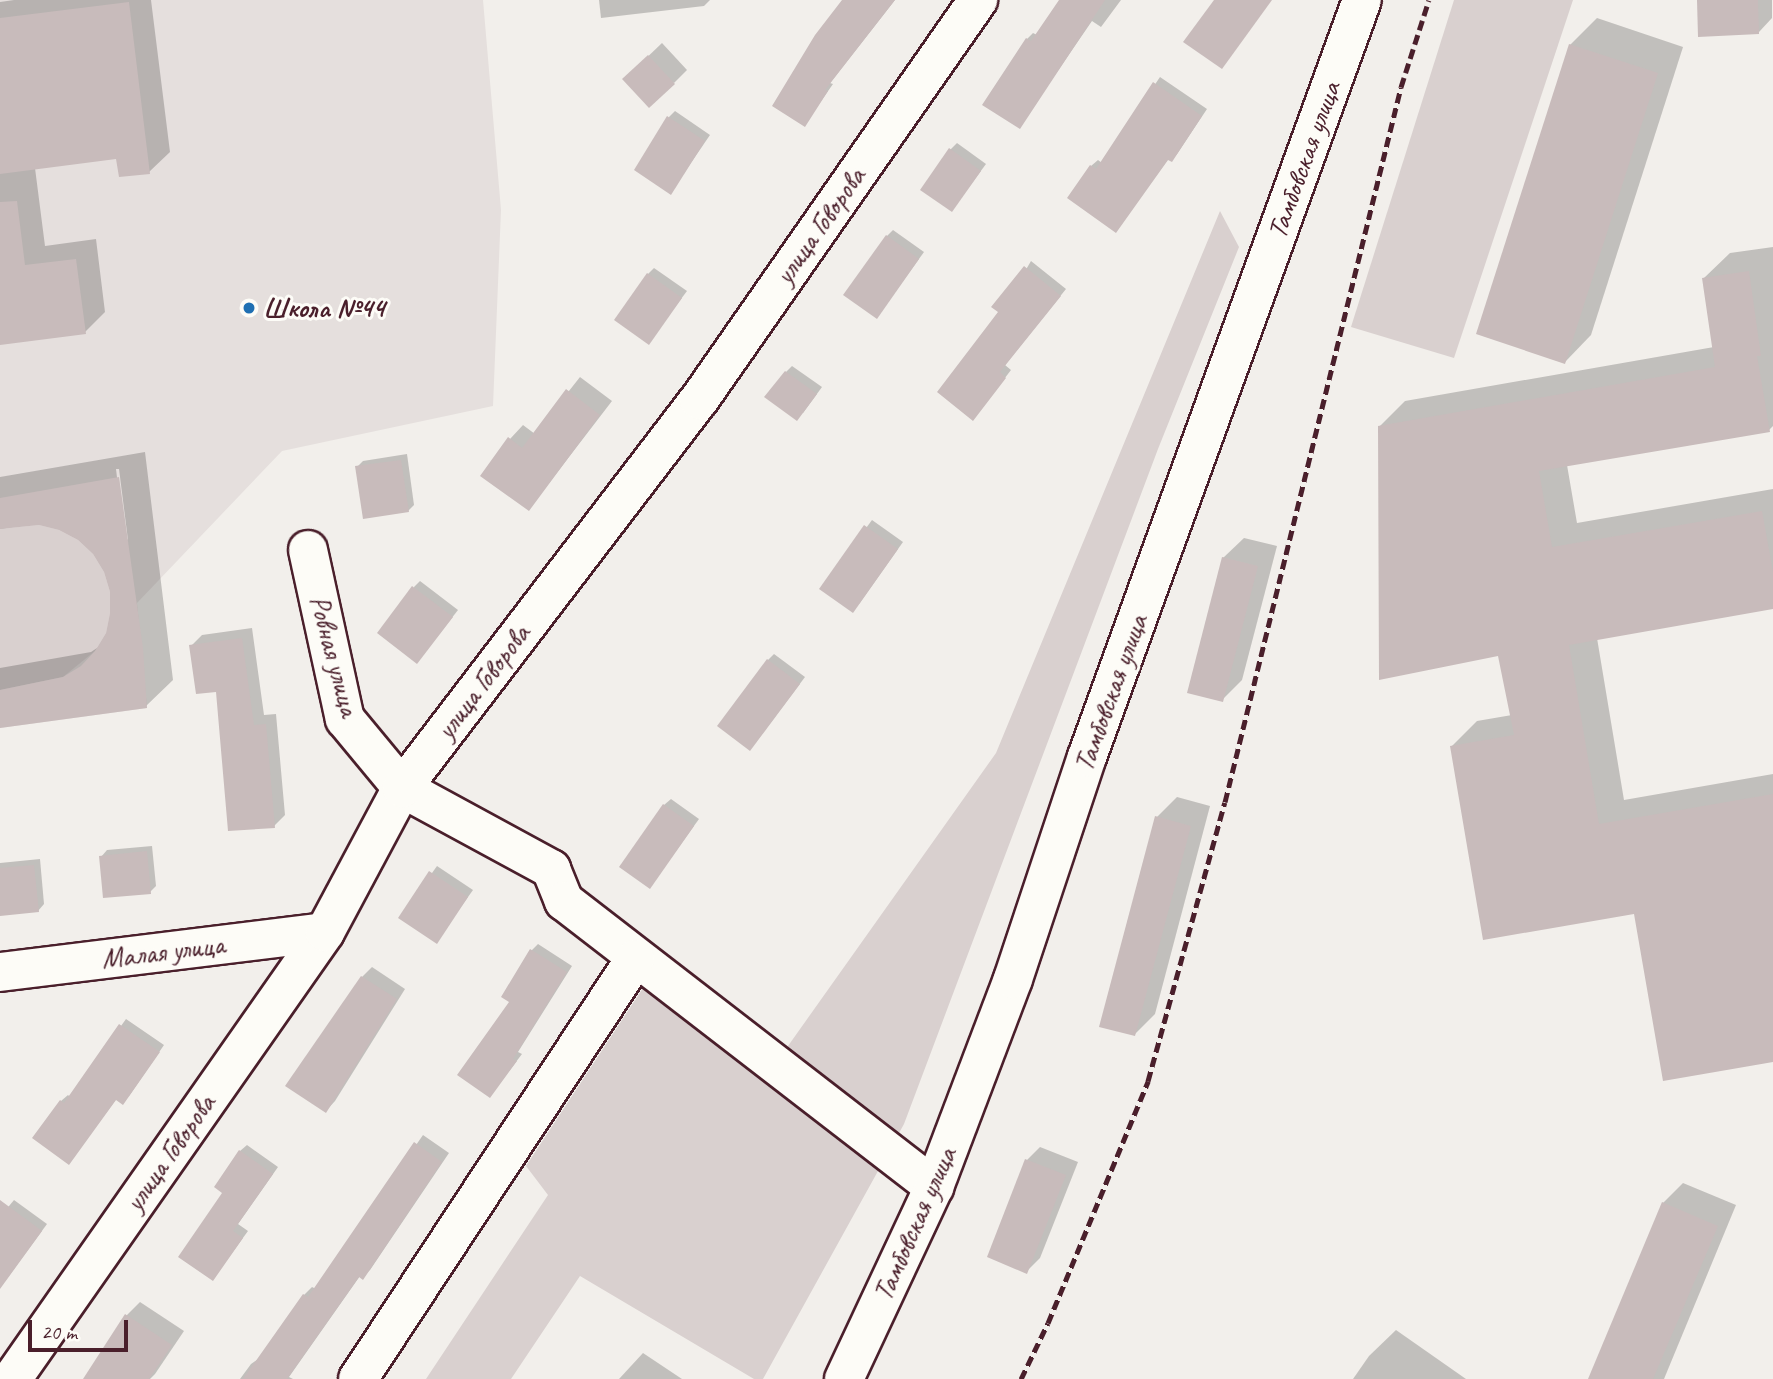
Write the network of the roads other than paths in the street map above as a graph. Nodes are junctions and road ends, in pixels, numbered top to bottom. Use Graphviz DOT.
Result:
graph roads {
  1 [pos="978,0"];
  2 [pos="1362,0"];
  3 [pos="308,550"];
  4 [pos="402,788"];
  5 [pos="325,932"];
  6 [pos="635,959"];
  7 [pos="0,972"];
  8 [pos="934,1187"];
  9 [pos="12,1379"];
  10 [pos="358,1379"];
  11 [pos="844,1379"];
  1 -- 4 [label="street, улица Говорова"];
  2 -- 8 [label="street, Тамбовская улица"];
  3 -- 4 [label="street, Ровная улица"];
  4 -- 5 [label="street, улица Говорова"];
  4 -- 6 [label="street"];
  5 -- 7 [label="street, Малая улица"];
  5 -- 9 [label="street, улица Говорова"];
  6 -- 8 [label="street"];
  6 -- 10 [label="street"];
  8 -- 11 [label="street, Тамбовская улица"];
}
